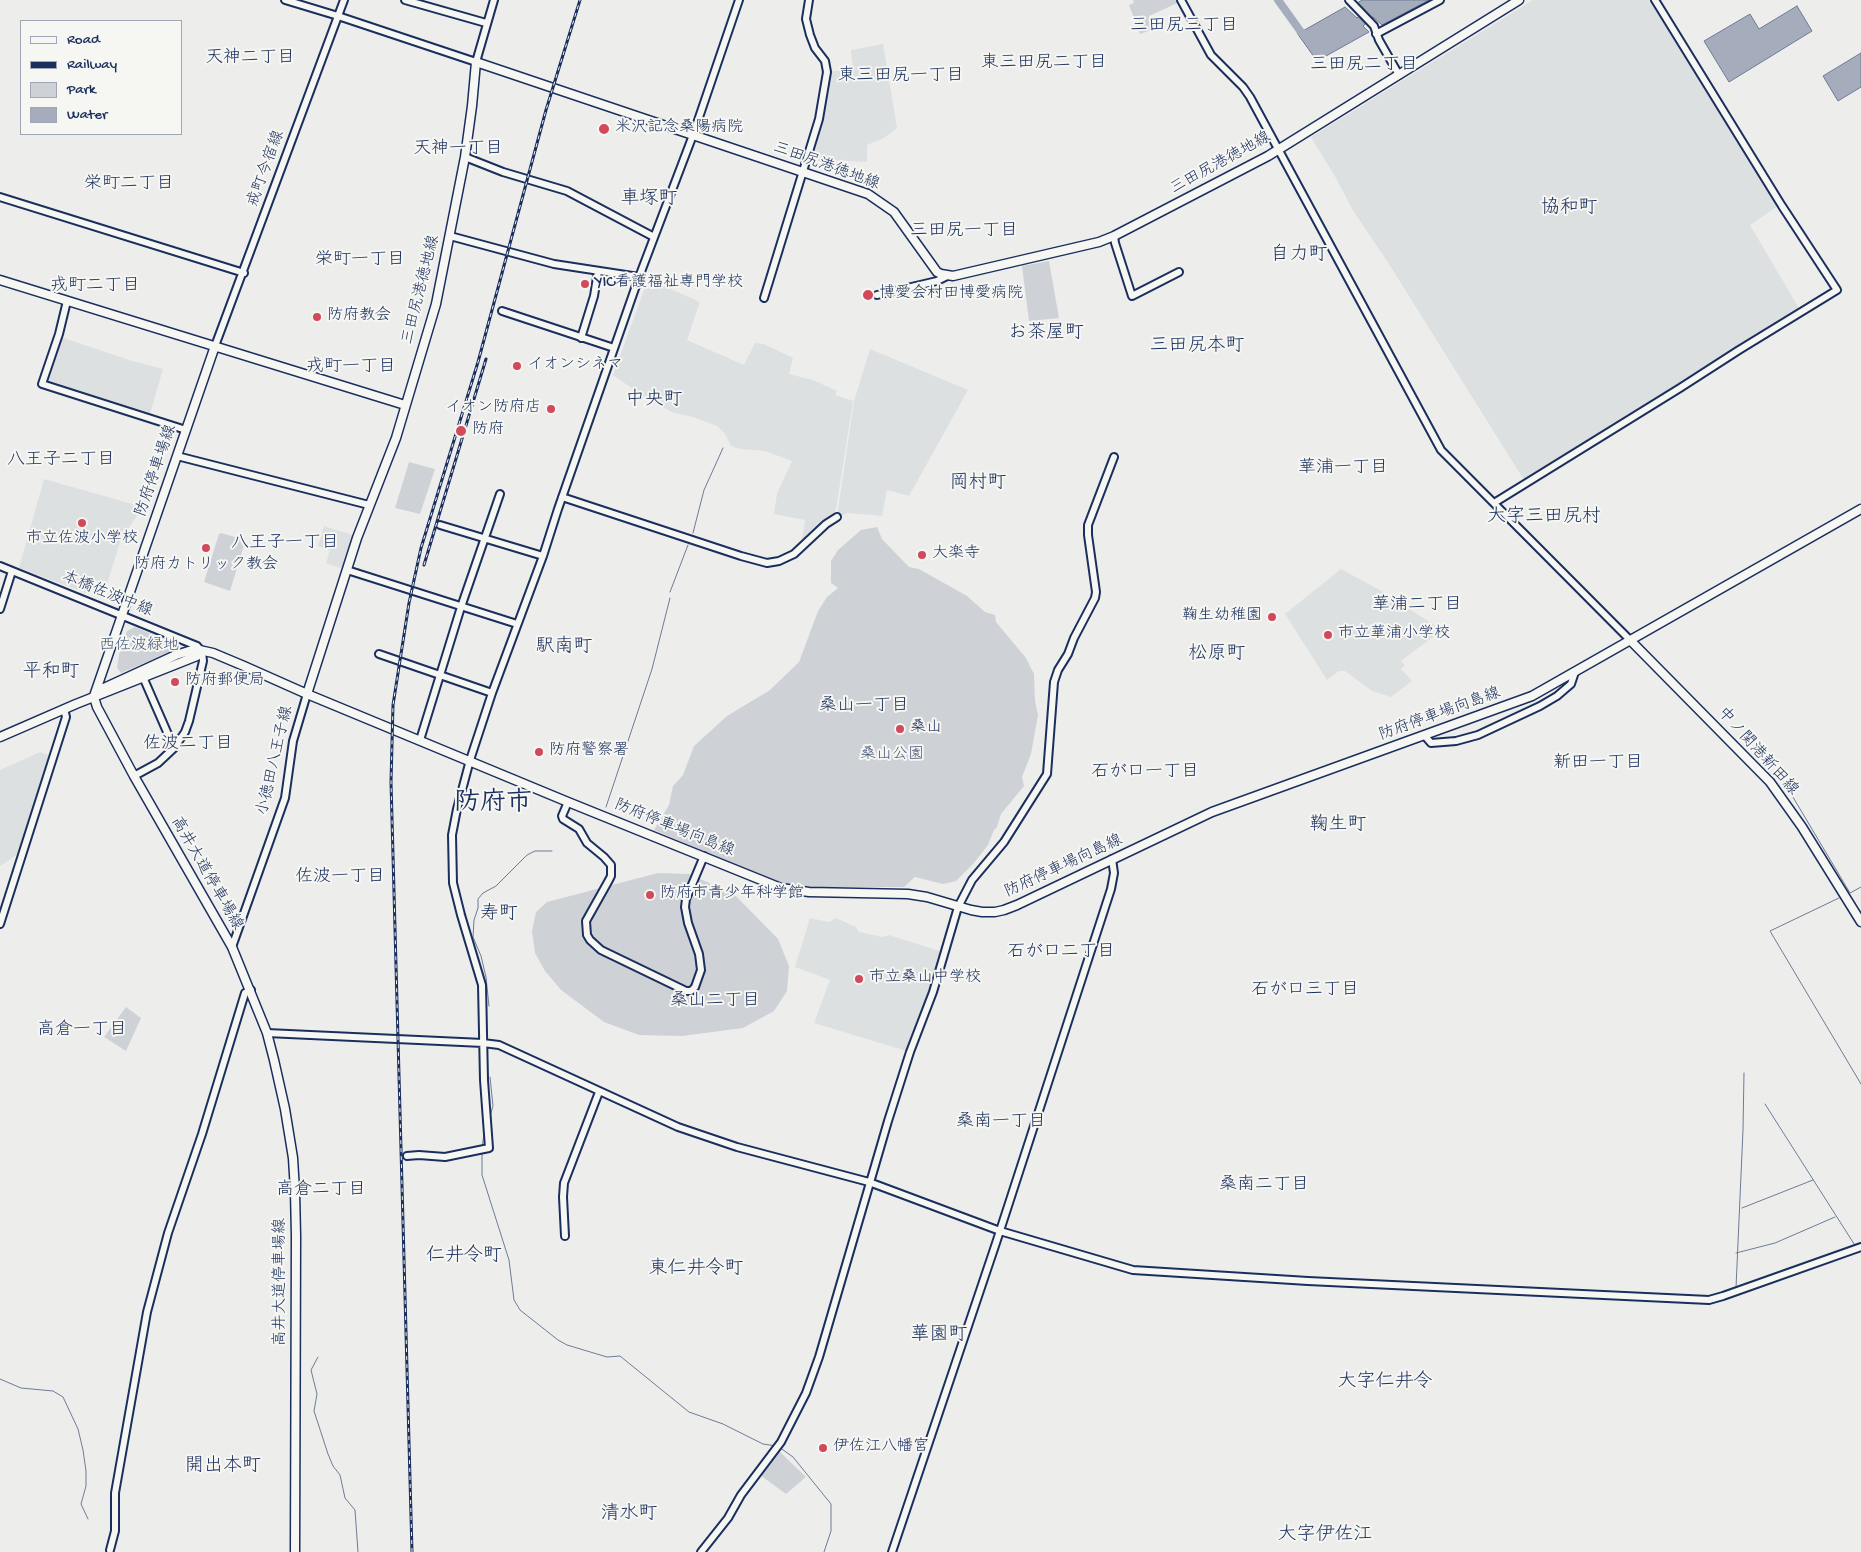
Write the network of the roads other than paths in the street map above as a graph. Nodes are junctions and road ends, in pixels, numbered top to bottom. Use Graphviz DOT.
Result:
graph roads {
  1 [pos="285,0"];
  2 [pos="344,0"];
  3 [pos="405,0"];
  4 [pos="494,0"];
  5 [pos="739,0"];
  6 [pos="809,0"];
  7 [pos="1182,0"];
  8 [pos="1349,0"];
  9 [pos="1440,0"];
  10 [pos="1520,0"];
  11 [pos="1656,0"];
  12 [pos="338,16"];
  13 [pos="486,23"];
  14 [pos="1376,34"];
  15 [pos="476,62"];
  16 [pos="1399,75"];
  17 [pos="692,135"];
  18 [pos="1278,149"];
  19 [pos="465,157"];
  20 [pos="804,172"];
  21 [pos="0,197"];
  22 [pos="450,236"];
  23 [pos="1114,236"];
  24 [pos="654,237"];
  25 [pos="598,271"];
  26 [pos="1179,272"];
  27 [pos="244,273"];
  28 [pos="948,276"];
  29 [pos="639,277"];
  30 [pos="0,280"];
  31 [pos="877,295"];
  32 [pos="764,298"];
  33 [pos="67,301"];
  34 [pos="502,311"];
  35 [pos="581,338"];
  36 [pos="215,346"];
  37 [pos="614,348"];
  38 [pos="405,405"];
  39 [pos="186,430"];
  40 [pos="177,456"];
  41 [pos="1114,458"];
  42 [pos="500,494"];
  43 [pos="562,497"];
  44 [pos="1494,504"];
  45 [pos="369,506"];
  46 [pos="1861,509"];
  47 [pos="837,517"];
  48 [pos="440,525"];
  49 [pos="484,537"];
  50 [pos="544,556"];
  51 [pos="0,566"];
  52 [pos="347,570"];
  53 [pos="12,571"];
  54 [pos="460,607"];
  55 [pos="0,609"];
  56 [pos="121,616"];
  57 [pos="517,624"];
  58 [pos="1631,641"];
  59 [pos="202,652"];
  60 [pos="379,654"];
  61 [pos="1575,672"];
  62 [pos="440,675"];
  63 [pos="143,677"];
  64 [pos="492,693"];
  65 [pos="307,694"];
  66 [pos="94,697"];
  67 [pos="64,709"];
  68 [pos="1425,736"];
  69 [pos="0,737"];
  70 [pos="420,740"];
  71 [pos="174,748"];
  72 [pos="470,760"];
  73 [pos="134,776"];
  74 [pos="568,802"];
  75 [pos="704,856"];
  76 [pos="1112,860"];
  77 [pos="958,907"];
  78 [pos="1861,922"];
  79 [pos="0,924"];
  80 [pos="232,947"];
  81 [pos="250,990"];
  82 [pos="267,1033"];
  83 [pos="484,1043"];
  84 [pos="599,1092"];
  85 [pos="407,1156"];
  86 [pos="869,1182"];
  87 [pos="1000,1231"];
  88 [pos="566,1236"];
  89 [pos="1861,1247"];
  90 [pos="110,1550"];
  91 [pos="296,1552"];
  92 [pos="701,1552"];
  93 [pos="892,1552"];
  1 -- 12 [label="street"];
  2 -- 12 [label="street, 戒町今宿線"];
  3 -- 13 [label="street"];
  4 -- 13 [label="street"];
  5 -- 17 [label="street"];
  6 -- 20 [label="street"];
  7 -- 18 [label="street"];
  8 -- 14 [label="street"];
  9 -- 14 [label="street"];
  10 -- 16 [label="main road, 三田尻港徳地線"];
  11 -- 44 [label="street"];
  12 -- 15 [label="street"];
  12 -- 27 [label="street, 戒町今宿線"];
  13 -- 15 [label="street"];
  14 -- 16 [label="street"];
  15 -- 17 [label="main road, 三田尻港徳地線"];
  15 -- 19 [label="main road, 三田尻港徳地線"];
  16 -- 18 [label="main road, 三田尻港徳地線"];
  17 -- 20 [label="main road, 三田尻港徳地線"];
  17 -- 24 [label="street"];
  18 -- 23 [label="main road, 三田尻港徳地線"];
  18 -- 44 [label="street"];
  19 -- 22 [label="main road, 三田尻港徳地線"];
  19 -- 24 [label="street"];
  20 -- 28 [label="main road, 三田尻港徳地線"];
  20 -- 32 [label="street"];
  21 -- 27 [label="street"];
  22 -- 25 [label="street"];
  22 -- 38 [label="main road, 三田尻港徳地線"];
  23 -- 26 [label="street"];
  23 -- 28 [label="main road, 三田尻港徳地線"];
  24 -- 29 [label="street"];
  25 -- 29 [label="street"];
  25 -- 35 [label="street"];
  27 -- 36 [label="street, 戒町今宿線"];
  28 -- 31 [label="street"];
  29 -- 37 [label="street"];
  30 -- 33 [label="main road"];
  33 -- 36 [label="main road"];
  33 -- 39 [label="street"];
  34 -- 35 [label="street"];
  35 -- 37 [label="street"];
  36 -- 38 [label="main road"];
  36 -- 39 [label="main road, 防府停車場線"];
  37 -- 43 [label="street"];
  38 -- 45 [label="main road"];
  39 -- 40 [label="main road, 防府停車場線"];
  40 -- 45 [label="street"];
  40 -- 56 [label="main road, 防府停車場線"];
  41 -- 77 [label="street"];
  42 -- 49 [label="street"];
  43 -- 47 [label="street"];
  43 -- 50 [label="street"];
  44 -- 58 [label="street"];
  45 -- 52 [label="main road"];
  46 -- 58 [label="main road, 防府停車場向島線"];
  48 -- 49 [label="street"];
  49 -- 50 [label="street"];
  49 -- 54 [label="street"];
  50 -- 57 [label="street"];
  51 -- 53 [label="street, 本橋佐波中線"];
  52 -- 54 [label="street"];
  52 -- 65 [label="main road"];
  53 -- 55 [label="street"];
  53 -- 56 [label="street, 本橋佐波中線"];
  54 -- 57 [label="street"];
  54 -- 62 [label="street"];
  56 -- 59 [label="street, 本橋佐波中線"];
  56 -- 66 [label="main road, 防府停車場線"];
  57 -- 64 [label="street"];
  58 -- 61 [label="main road, 防府停車場向島線"];
  58 -- 78 [label="main road, 中ノ関港新田線"];
  59 -- 63 [label="main road"];
  59 -- 65 [label="main road, 防府停車場向島線"];
  59 -- 66 [label="main road"];
  59 -- 71 [label="street"];
  60 -- 62 [label="street"];
  61 -- 68 [label="main road, 防府停車場向島線"];
  61 -- 68 [label="street"];
  62 -- 64 [label="street"];
  62 -- 70 [label="street"];
  63 -- 66 [label="main road"];
  63 -- 71 [label="street"];
  64 -- 72 [label="street"];
  65 -- 70 [label="main road, 防府停車場向島線"];
  65 -- 80 [label="street, 小徳田八王子線"];
  66 -- 67 [label="main road"];
  66 -- 73 [label="main road, 高井大道停車場線"];
  67 -- 69 [label="main road"];
  67 -- 79 [label="street"];
  68 -- 76 [label="main road, 防府停車場向島線"];
  70 -- 72 [label="main road, 防府停車場向島線"];
  71 -- 73 [label="street"];
  72 -- 74 [label="main road, 防府停車場向島線"];
  72 -- 83 [label="street"];
  73 -- 80 [label="main road, 高井大道停車場線"];
  74 -- 75 [label="main road, 防府停車場向島線"];
  74 -- 75 [label="street"];
  75 -- 77 [label="main road, 防府停車場向島線"];
  76 -- 77 [label="main road, 防府停車場向島線"];
  76 -- 87 [label="street"];
  77 -- 86 [label="street"];
  80 -- 81 [label="main road, 高井大道停車場線"];
  81 -- 82 [label="main road, 高井大道停車場線"];
  81 -- 90 [label="street"];
  82 -- 83 [label="street"];
  82 -- 91 [label="main road, 高井大道停車場線"];
  83 -- 84 [label="street"];
  83 -- 85 [label="street"];
  84 -- 86 [label="street"];
  84 -- 88 [label="street"];
  86 -- 87 [label="street"];
  86 -- 92 [label="street"];
  87 -- 89 [label="street"];
  87 -- 93 [label="street"];
}
